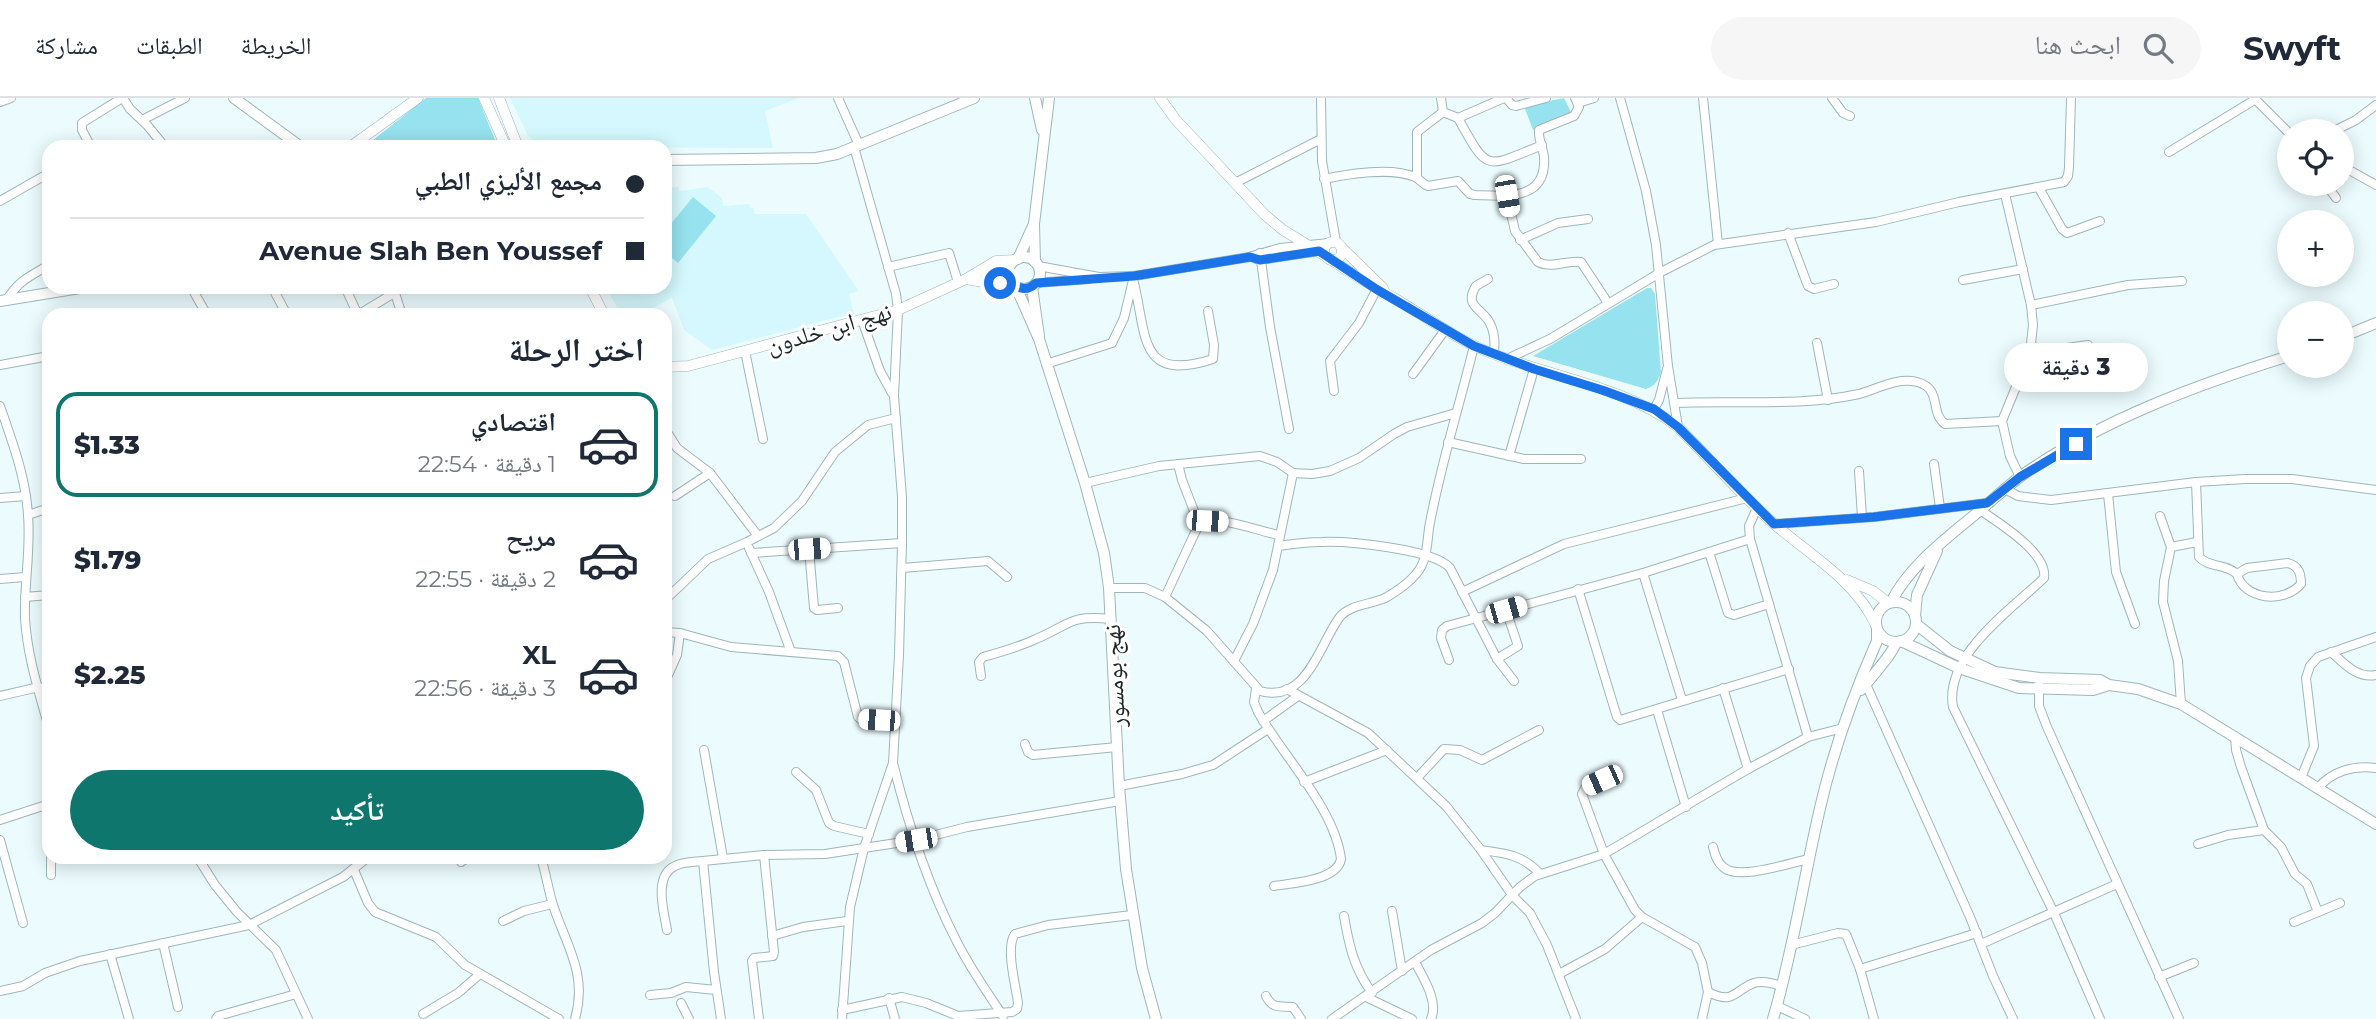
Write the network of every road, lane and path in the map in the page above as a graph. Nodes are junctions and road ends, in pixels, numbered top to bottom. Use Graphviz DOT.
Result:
graph roads {
  1 [pos="10,98"];
  2 [pos="123,98"];
  3 [pos="185,98"];
  4 [pos="418,98"];
  5 [pos="484,98"];
  6 [pos="499,98"];
  7 [pos="838,98"];
  8 [pos="974,98"];
  9 [pos="1035,98"];
  10 [pos="1049,98"];
  11 [pos="1160,98"];
  12 [pos="1321,98"];
  13 [pos="1441,98"];
  14 [pos="1505,98"];
  15 [pos="1546,98"];
  16 [pos="1594,98"];
  17 [pos="1620,98"];
  18 [pos="1703,98"];
  19 [pos="1832,98"];
  20 [pos="2071,98"];
  21 [pos="237,99"];
  22 [pos="2255,99"];
  23 [pos="1576,100"];
  24 [pos="0,102"];
  25 [pos="2376,105"];
  26 [pos="1443,112"];
  27 [pos="1850,116"];
  28 [pos="1458,118"];
  29 [pos="142,120"];
  30 [pos="2277,121"];
  31 [pos="2354,121"];
  32 [pos="371,131"];
  33 [pos="282,134"];
  34 [pos="1321,139"];
  35 [pos="87,140"];
  36 [pos="159,140"];
  37 [pos="285,140"];
  38 [pos="291,140"];
  39 [pos="359,140"];
  40 [pos="366,140"];
  41 [pos="503,140"];
  42 [pos="516,140"];
  43 [pos="1044,141"];
  44 [pos="1542,145"];
  45 [pos="856,146"];
  46 [pos="2169,152"];
  47 [pos="672,160"];
  48 [pos="2354,173"];
  49 [pos="42,177"];
  50 [pos="1418,178"];
  51 [pos="1324,179"];
  52 [pos="1235,183"];
  53 [pos="2375,184"];
  54 [pos="2039,188"];
  55 [pos="2005,194"];
  56 [pos="1507,196"];
  57 [pos="0,201"];
  58 [pos="1588,219"];
  59 [pos="2100,221"];
  60 [pos="1034,224"];
  61 [pos="1788,233"];
  62 [pos="1520,240"];
  63 [pos="1718,244"];
  64 [pos="1307,245"];
  65 [pos="1329,250"];
  66 [pos="1260,257"];
  67 [pos="1016,259"];
  68 [pos="1036,264"];
  69 [pos="888,267"];
  70 [pos="42,269"];
  71 [pos="2024,269"];
  72 [pos="1661,272"];
  73 [pos="1099,277"];
  74 [pos="1134,278"];
  75 [pos="1488,279"];
  76 [pos="1963,280"];
  77 [pos="962,281"];
  78 [pos="2182,281"];
  79 [pos="1014,284"];
  80 [pos="1834,284"];
  81 [pos="1034,285"];
  82 [pos="1378,287"];
  83 [pos="44,294"];
  84 [pos="388,294"];
  85 [pos="3,301"];
  86 [pos="1608,303"];
  87 [pos="2031,305"];
  88 [pos="368,308"];
  89 [pos="898,310"];
  90 [pos="1208,311"];
  91 [pos="862,320"];
  92 [pos="2376,323"];
  93 [pos="1445,330"];
  94 [pos="2354,332"];
  95 [pos="1039,339"];
  96 [pos="1817,343"];
  97 [pos="2088,345"];
  98 [pos="1474,346"];
  99 [pos="745,351"];
  100 [pos="2030,353"];
  101 [pos="1494,354"];
  102 [pos="42,357"];
  103 [pos="1507,359"];
  104 [pos="2277,360"];
  105 [pos="0,365"];
  106 [pos="1046,365"];
  107 [pos="688,366"];
  108 [pos="1668,366"];
  109 [pos="672,367"];
  110 [pos="1534,369"];
  111 [pos="672,372"];
  112 [pos="1413,374"];
  113 [pos="1334,391"];
  114 [pos="894,396"];
  115 [pos="1828,400"];
  116 [pos="1675,403"];
  117 [pos="0,406"];
  118 [pos="1654,409"];
  119 [pos="1456,413"];
  120 [pos="896,418"];
  121 [pos="2001,421"];
  122 [pos="1678,427"];
  123 [pos="1289,429"];
  124 [pos="763,439"];
  125 [pos="672,440"];
  126 [pos="1448,442"];
  127 [pos="1509,456"];
  128 [pos="1581,460"];
  129 [pos="1178,464"];
  130 [pos="1934,464"];
  131 [pos="1859,471"];
  132 [pos="710,473"];
  133 [pos="1293,473"];
  134 [pos="2020,477"];
  135 [pos="2196,482"];
  136 [pos="1085,483"];
  137 [pos="2005,489"];
  138 [pos="2376,490"];
  139 [pos="2108,494"];
  140 [pos="26,496"];
  141 [pos="675,496"];
  142 [pos="0,498"];
  143 [pos="1747,498"];
  144 [pos="1984,507"];
  145 [pos="1757,508"];
  146 [pos="1940,508"];
  147 [pos="42,510"];
  148 [pos="28,514"];
  149 [pos="2160,516"];
  150 [pos="1862,517"];
  151 [pos="1199,524"];
  152 [pos="1774,524"];
  153 [pos="1279,535"];
  154 [pos="758,536"];
  155 [pos="1750,540"];
  156 [pos="747,542"];
  157 [pos="1942,542"];
  158 [pos="2197,542"];
  159 [pos="902,543"];
  160 [pos="1278,546"];
  161 [pos="2171,547"];
  162 [pos="809,549"];
  163 [pos="1709,552"];
  164 [pos="751,553"];
  165 [pos="1426,554"];
  166 [pos="902,568"];
  167 [pos="1643,573"];
  168 [pos="2236,573"];
  169 [pos="25,577"];
  170 [pos="1007,577"];
  171 [pos="1841,577"];
  172 [pos="0,579"];
  173 [pos="1109,588"];
  174 [pos="1578,589"];
  175 [pos="1462,592"];
  176 [pos="672,593"];
  177 [pos="42,596"];
  178 [pos="25,597"];
  179 [pos="1165,597"];
  180 [pos="1890,602"];
  181 [pos="1769,604"];
  182 [pos="838,608"];
  183 [pos="1506,610"];
  184 [pos="1474,617"];
  185 [pos="1111,619"];
  186 [pos="1916,620"];
  187 [pos="2135,624"];
  188 [pos="1877,627"];
  189 [pos="672,633"];
  190 [pos="680,634"];
  191 [pos="2376,637"];
  192 [pos="1899,641"];
  193 [pos="791,652"];
  194 [pos="2331,652"];
  195 [pos="1497,659"];
  196 [pos="1449,660"];
  197 [pos="1234,661"];
  198 [pos="1961,664"];
  199 [pos="672,666"];
  200 [pos="1789,669"];
  201 [pos="2376,675"];
  202 [pos="981,676"];
  203 [pos="1864,680"];
  204 [pos="1514,681"];
  205 [pos="2040,684"];
  206 [pos="38,687"];
  207 [pos="1723,688"];
  208 [pos="1256,689"];
  209 [pos="1287,689"];
  210 [pos="1298,695"];
  211 [pos="0,696"];
  212 [pos="1682,700"];
  213 [pos="42,702"];
  214 [pos="2181,704"];
  215 [pos="1657,710"];
  216 [pos="896,721"];
  217 [pos="1263,721"];
  218 [pos="1843,728"];
  219 [pos="1268,729"];
  220 [pos="1539,730"];
  221 [pos="2235,736"];
  222 [pos="1808,737"];
  223 [pos="1026,744"];
  224 [pos="1118,747"];
  225 [pos="704,750"];
  226 [pos="1387,750"];
  227 [pos="893,763"];
  228 [pos="2376,768"];
  229 [pos="1748,769"];
  230 [pos="796,772"];
  231 [pos="1418,777"];
  232 [pos="2301,778"];
  233 [pos="1602,780"];
  234 [pos="1304,782"];
  235 [pos="1119,786"];
  236 [pos="2318,788"];
  237 [pos="1120,801"];
  238 [pos="42,806"];
  239 [pos="1686,807"];
  240 [pos="0,820"];
  241 [pos="2376,824"];
  242 [pos="2264,830"];
  243 [pos="869,834"];
  244 [pos="0,840"];
  245 [pos="916,840"];
  246 [pos="2198,844"];
  247 [pos="864,848"];
  248 [pos="1713,848"];
  249 [pos="1481,850"];
  250 [pos="1604,854"];
  251 [pos="764,855"];
  252 [pos="723,858"];
  253 [pos="1809,859"];
  254 [pos="703,861"];
  255 [pos="51,864"];
  256 [pos="202,864"];
  257 [pos="360,864"];
  258 [pos="542,864"];
  259 [pos="354,870"];
  260 [pos="1540,874"];
  261 [pos="51,875"];
  262 [pos="2117,884"];
  263 [pos="1274,886"];
  264 [pos="1511,895"];
  265 [pos="2340,902"];
  266 [pos="552,904"];
  267 [pos="1392,911"];
  268 [pos="2318,912"];
  269 [pos="2054,913"];
  270 [pos="1132,915"];
  271 [pos="1345,916"];
  272 [pos="1642,917"];
  273 [pos="503,921"];
  274 [pos="848,921"];
  275 [pos="2294,922"];
  276 [pos="23,923"];
  277 [pos="249,925"];
  278 [pos="667,930"];
  279 [pos="1977,933"];
  280 [pos="772,936"];
  281 [pos="163,943"];
  282 [pos="1981,944"];
  283 [pos="1791,945"];
  284 [pos="110,954"];
  285 [pos="1415,962"];
  286 [pos="2194,963"];
  287 [pos="1860,969"];
  288 [pos="1402,971"];
  289 [pos="480,974"];
  290 [pos="1559,974"];
  291 [pos="2160,977"];
  292 [pos="1783,986"];
  293 [pos="716,990"];
  294 [pos="0,991"];
  295 [pos="1708,992"];
  296 [pos="296,994"];
  297 [pos="650,995"];
  298 [pos="1369,995"];
  299 [pos="1266,996"];
  300 [pos="889,998"];
  301 [pos="681,1003"];
  302 [pos="1777,1006"];
  303 [pos="178,1007"];
  304 [pos="423,1014"];
  305 [pos="842,1014"];
  306 [pos="1003,1016"];
  307 [pos="959,1018"];
  308 [pos="129,1019"];
  309 [pos="216,1019"];
  310 [pos="308,1019"];
  311 [pos="559,1019"];
  312 [pos="575,1019"];
  313 [pos="689,1019"];
  314 [pos="721,1019"];
  315 [pos="759,1019"];
  316 [pos="895,1019"];
  317 [pos="1156,1019"];
  318 [pos="1301,1019"];
  319 [pos="1332,1019"];
  320 [pos="1412,1019"];
  321 [pos="1431,1019"];
  322 [pos="1576,1019"];
  323 [pos="1702,1019"];
  324 [pos="1773,1019"];
  325 [pos="1805,1019"];
  326 [pos="1874,1019"];
  327 [pos="2013,1019"];
  328 [pos="2100,1019"];
  329 [pos="2179,1019"];
  1 -- 24 [label="street"];
  2 -- 29 [label="street"];
  2 -- 35 [label="street"];
  3 -- 29 [label="street"];
  4 -- 32 [label="street"];
  5 -- 41 [label="street"];
  6 -- 42 [label="street"];
  7 -- 45 [label="street"];
  8 -- 45 [label="main road"];
  9 -- 43 [label="main road, نهج بومسور"];
  10 -- 43 [label="main road, نهج بومسور"];
  11 -- 52 [label="street"];
  12 -- 34 [label="street"];
  13 -- 26 [label="street"];
  14 -- 15 [label="street"];
  14 -- 28 [label="street"];
  16 -- 23 [label="street"];
  17 -- 72 [label="street"];
  18 -- 63 [label="street"];
  19 -- 27 [label="street"];
  20 -- 54 [label="street"];
  21 -- 33 [label="main road"];
  22 -- 30 [label="street"];
  22 -- 46 [label="street"];
  23 -- 44 [label="street"];
  25 -- 31 [label="street"];
  26 -- 28 [label="street"];
  26 -- 50 [label="street"];
  28 -- 44 [label="street"];
  29 -- 36 [label="street"];
  32 -- 39 [label="street"];
  32 -- 40 [label="street"];
  33 -- 37 [label="main road"];
  33 -- 38 [label="main road"];
  34 -- 51 [label="street"];
  34 -- 52 [label="street"];
  43 -- 60 [label="main road, نهج بومسور"];
  44 -- 56 [label="street"];
  45 -- 47 [label="main road"];
  45 -- 69 [label="street"];
  48 -- 53 [label="street"];
  49 -- 57 [label="street"];
  50 -- 51 [label="street"];
  50 -- 56 [label="street"];
  51 -- 65 [label="street"];
  52 -- 64 [label="street"];
  54 -- 55 [label="street"];
  54 -- 59 [label="street"];
  55 -- 61 [label="street"];
  55 -- 71 [label="street"];
  56 -- 62 [label="street"];
  58 -- 62 [label="street"];
  60 -- 67 [label="main road, نهج بومسور"];
  60 -- 68 [label="main road, نهج بومسور"];
  61 -- 63 [label="street"];
  61 -- 80 [label="street"];
  62 -- 86 [label="street"];
  63 -- 72 [label="street"];
  64 -- 65 [label="street"];
  64 -- 66 [label="street"];
  65 -- 66 [label="street"];
  65 -- 82 [label="street"];
  65 -- 82 [label="street"];
  66 -- 74 [label="street"];
  66 -- 123 [label="street"];
  67 -- 68 [label="main road"];
  67 -- 77 [label="street, نهج ابن خلدون"];
  67 -- 79 [label="main road, نهج بومسور"];
  68 -- 73 [label="street"];
  68 -- 81 [label="main road, نهج بومسور"];
  69 -- 77 [label="street"];
  69 -- 89 [label="street"];
  70 -- 85 [label="street"];
  71 -- 76 [label="street"];
  71 -- 87 [label="street"];
  72 -- 86 [label="street"];
  72 -- 108 [label="street"];
  73 -- 74 [label="street"];
  73 -- 81 [label="street"];
  74 -- 90 [label="street"];
  74 -- 106 [label="street"];
  75 -- 101 [label="street"];
  77 -- 79 [label="street"];
  77 -- 89 [label="street, نهج ابن خلدون"];
  78 -- 87 [label="street"];
  79 -- 81 [label="main road"];
  79 -- 95 [label="main road, نهج بومسور"];
  81 -- 95 [label="main road, نهج بومسور"];
  82 -- 93 [label="street"];
  82 -- 113 [label="street"];
  83 -- 85 [label="main road"];
  84 -- 88 [label="street"];
  86 -- 103 [label="street"];
  87 -- 100 [label="street"];
  89 -- 91 [label="street, نهج ابن خلدون"];
  89 -- 114 [label="street"];
  91 -- 99 [label="street, نهج ابن خلدون"];
  91 -- 114 [label="street"];
  92 -- 94 [label="main road"];
  93 -- 98 [label="street"];
  93 -- 112 [label="street"];
  95 -- 106 [label="main road, نهج بومسور"];
  96 -- 115 [label="street"];
  97 -- 100 [label="street"];
  98 -- 101 [label="street"];
  98 -- 119 [label="street"];
  99 -- 107 [label="street, نهج ابن خلدون"];
  99 -- 124 [label="street"];
  100 -- 121 [label="street"];
  101 -- 103 [label="street"];
  102 -- 105 [label="street"];
  103 -- 110 [label="street"];
  104 -- 134 [label="main road"];
  106 -- 136 [label="main road, نهج بومسور"];
  107 -- 109 [label="street, نهج ابن خلدون"];
  107 -- 111 [label="street, نهج ابن خلدون"];
  108 -- 116 [label="street"];
  108 -- 118 [label="street"];
  110 -- 118 [label="street"];
  110 -- 127 [label="street"];
  114 -- 120 [label="street"];
  115 -- 116 [label="street"];
  115 -- 121 [label="street"];
  116 -- 122 [label="street"];
  117 -- 140 [label="street"];
  118 -- 122 [label="street"];
  119 -- 126 [label="street"];
  119 -- 133 [label="street"];
  120 -- 154 [label="street"];
  120 -- 159 [label="street"];
  121 -- 134 [label="street"];
  122 -- 143 [label="street"];
  125 -- 132 [label="street"];
  126 -- 127 [label="street"];
  126 -- 165 [label="street"];
  127 -- 128 [label="street"];
  129 -- 133 [label="street"];
  129 -- 136 [label="street"];
  129 -- 151 [label="street"];
  130 -- 146 [label="street"];
  131 -- 150 [label="street"];
  132 -- 141 [label="street"];
  132 -- 154 [label="street"];
  133 -- 153 [label="street"];
  134 -- 137 [label="main road"];
  135 -- 138 [label="street"];
  135 -- 139 [label="street"];
  135 -- 158 [label="street"];
  136 -- 173 [label="main road, نهج بومسور"];
  137 -- 139 [label="street"];
  137 -- 144 [label="main road"];
  139 -- 187 [label="street"];
  140 -- 142 [label="street"];
  140 -- 148 [label="street"];
  143 -- 145 [label="street"];
  143 -- 175 [label="street"];
  144 -- 146 [label="street"];
  144 -- 157 [label="main road"];
  144 -- 198 [label="street"];
  145 -- 152 [label="street"];
  145 -- 155 [label="street"];
  146 -- 150 [label="street"];
  147 -- 148 [label="street"];
  148 -- 169 [label="street"];
  149 -- 161 [label="street"];
  150 -- 152 [label="street"];
  151 -- 153 [label="street"];
  151 -- 179 [label="street"];
  152 -- 171 [label="street"];
  153 -- 160 [label="street"];
  154 -- 156 [label="street"];
  155 -- 163 [label="street"];
  155 -- 181 [label="street"];
  156 -- 164 [label="street"];
  156 -- 176 [label="street"];
  157 -- 180 [label="main road"];
  157 -- 186 [label="main road"];
  158 -- 161 [label="street"];
  158 -- 168 [label="street"];
  159 -- 162 [label="street"];
  159 -- 166 [label="street"];
  160 -- 165 [label="street"];
  160 -- 197 [label="street"];
  161 -- 214 [label="street"];
  162 -- 164 [label="street"];
  162 -- 182 [label="street"];
  163 -- 167 [label="street"];
  163 -- 181 [label="street"];
  164 -- 193 [label="street"];
  165 -- 175 [label="street"];
  165 -- 209 [label="street"];
  166 -- 170 [label="street"];
  166 -- 216 [label="street"];
  167 -- 174 [label="street"];
  167 -- 212 [label="street"];
  168 -- 168 [label="street"];
  169 -- 172 [label="street"];
  169 -- 178 [label="street"];
  171 -- 180 [label="street"];
  171 -- 188 [label="street"];
  173 -- 179 [label="street"];
  173 -- 185 [label="main road, نهج بومسور"];
  174 -- 183 [label="street"];
  174 -- 215 [label="street"];
  175 -- 184 [label="street"];
  177 -- 178 [label="street"];
  178 -- 206 [label="street"];
  179 -- 197 [label="street"];
  180 -- 186 [label="main road"];
  180 -- 188 [label="main road"];
  181 -- 200 [label="street"];
  183 -- 184 [label="street"];
  183 -- 195 [label="street"];
  184 -- 195 [label="street"];
  184 -- 196 [label="street"];
  185 -- 202 [label="street"];
  185 -- 224 [label="main road, نهج بومسور"];
  186 -- 192 [label="main road"];
  186 -- 198 [label="main road"];
  188 -- 192 [label="main road"];
  188 -- 203 [label="main road"];
  189 -- 190 [label="street"];
  190 -- 193 [label="street"];
  190 -- 199 [label="street"];
  191 -- 194 [label="street"];
  192 -- 198 [label="main road"];
  192 -- 203 [label="main road"];
  193 -- 216 [label="street"];
  194 -- 201 [label="street"];
  194 -- 232 [label="street"];
  195 -- 204 [label="street"];
  197 -- 208 [label="street"];
  198 -- 205 [label="main road"];
  198 -- 269 [label="street"];
  200 -- 207 [label="street"];
  200 -- 222 [label="street"];
  203 -- 218 [label="main road"];
  203 -- 279 [label="street"];
  205 -- 214 [label="main road"];
  205 -- 262 [label="street"];
  206 -- 211 [label="street"];
  206 -- 213 [label="street"];
  207 -- 212 [label="street"];
  207 -- 229 [label="street"];
  208 -- 209 [label="street"];
  208 -- 217 [label="street"];
  209 -- 210 [label="street"];
  210 -- 217 [label="street"];
  210 -- 226 [label="street"];
  212 -- 215 [label="street"];
  214 -- 221 [label="main road"];
  215 -- 239 [label="street"];
  216 -- 227 [label="street"];
  217 -- 219 [label="street"];
  218 -- 222 [label="street"];
  218 -- 253 [label="main road"];
  219 -- 234 [label="street"];
  219 -- 235 [label="street"];
  220 -- 231 [label="street"];
  221 -- 232 [label="main road"];
  221 -- 242 [label="street"];
  222 -- 229 [label="street"];
  223 -- 224 [label="street"];
  224 -- 235 [label="main road, نهج بومسور"];
  225 -- 252 [label="street"];
  226 -- 231 [label="street"];
  226 -- 234 [label="street"];
  227 -- 243 [label="street"];
  227 -- 245 [label="street"];
  228 -- 236 [label="street"];
  229 -- 239 [label="street"];
  230 -- 243 [label="street"];
  231 -- 249 [label="street"];
  232 -- 236 [label="main road"];
  233 -- 250 [label="street"];
  234 -- 263 [label="street"];
  235 -- 237 [label="main road, نهج بومسور"];
  236 -- 241 [label="main road"];
  237 -- 245 [label="street"];
  237 -- 270 [label="main road, نهج بومسور"];
  238 -- 240 [label="street"];
  239 -- 250 [label="street"];
  242 -- 246 [label="street"];
  242 -- 268 [label="street"];
  243 -- 247 [label="street"];
  244 -- 276 [label="street"];
  245 -- 247 [label="street"];
  245 -- 306 [label="street"];
  247 -- 251 [label="street"];
  247 -- 274 [label="street"];
  248 -- 253 [label="street"];
  249 -- 260 [label="street"];
  249 -- 264 [label="street"];
  250 -- 260 [label="street"];
  250 -- 272 [label="street"];
  251 -- 252 [label="street"];
  251 -- 280 [label="street"];
  252 -- 254 [label="street"];
  253 -- 283 [label="main road"];
  254 -- 278 [label="street"];
  254 -- 293 [label="street"];
  255 -- 261 [label="street"];
  256 -- 277 [label="street"];
  257 -- 259 [label="street"];
  258 -- 266 [label="street"];
  259 -- 277 [label="street"];
  259 -- 289 [label="street"];
  260 -- 264 [label="street"];
  262 -- 269 [label="street"];
  262 -- 291 [label="street"];
  264 -- 285 [label="street"];
  264 -- 290 [label="street"];
  265 -- 268 [label="street"];
  266 -- 273 [label="street"];
  266 -- 312 [label="street"];
  267 -- 288 [label="street"];
  268 -- 275 [label="street"];
  269 -- 282 [label="street"];
  269 -- 328 [label="street"];
  270 -- 306 [label="street"];
  270 -- 317 [label="main road, نهج بومسور"];
  271 -- 298 [label="street"];
  272 -- 290 [label="street"];
  272 -- 295 [label="street"];
  274 -- 280 [label="street"];
  274 -- 305 [label="street"];
  277 -- 281 [label="street"];
  277 -- 296 [label="street"];
  279 -- 282 [label="street"];
  279 -- 287 [label="street"];
  280 -- 315 [label="street"];
  281 -- 284 [label="street"];
  281 -- 303 [label="street"];
  282 -- 327 [label="street"];
  283 -- 287 [label="street"];
  283 -- 292 [label="main road"];
  284 -- 294 [label="street"];
  284 -- 308 [label="street"];
  285 -- 288 [label="street"];
  285 -- 321 [label="street"];
  286 -- 291 [label="street"];
  287 -- 326 [label="street"];
  288 -- 298 [label="street"];
  289 -- 304 [label="street"];
  289 -- 311 [label="street"];
  290 -- 322 [label="street"];
  291 -- 329 [label="street"];
  292 -- 295 [label="street"];
  292 -- 302 [label="main road"];
  293 -- 297 [label="street"];
  293 -- 314 [label="street"];
  295 -- 323 [label="street"];
  296 -- 309 [label="street"];
  296 -- 310 [label="street"];
  298 -- 319 [label="street"];
  298 -- 320 [label="street"];
  299 -- 318 [label="street"];
  300 -- 305 [label="street"];
  300 -- 307 [label="street"];
  300 -- 316 [label="street"];
  301 -- 313 [label="street"];
  302 -- 324 [label="main road"];
  302 -- 325 [label="street"];
  306 -- 307 [label="street"];
}
